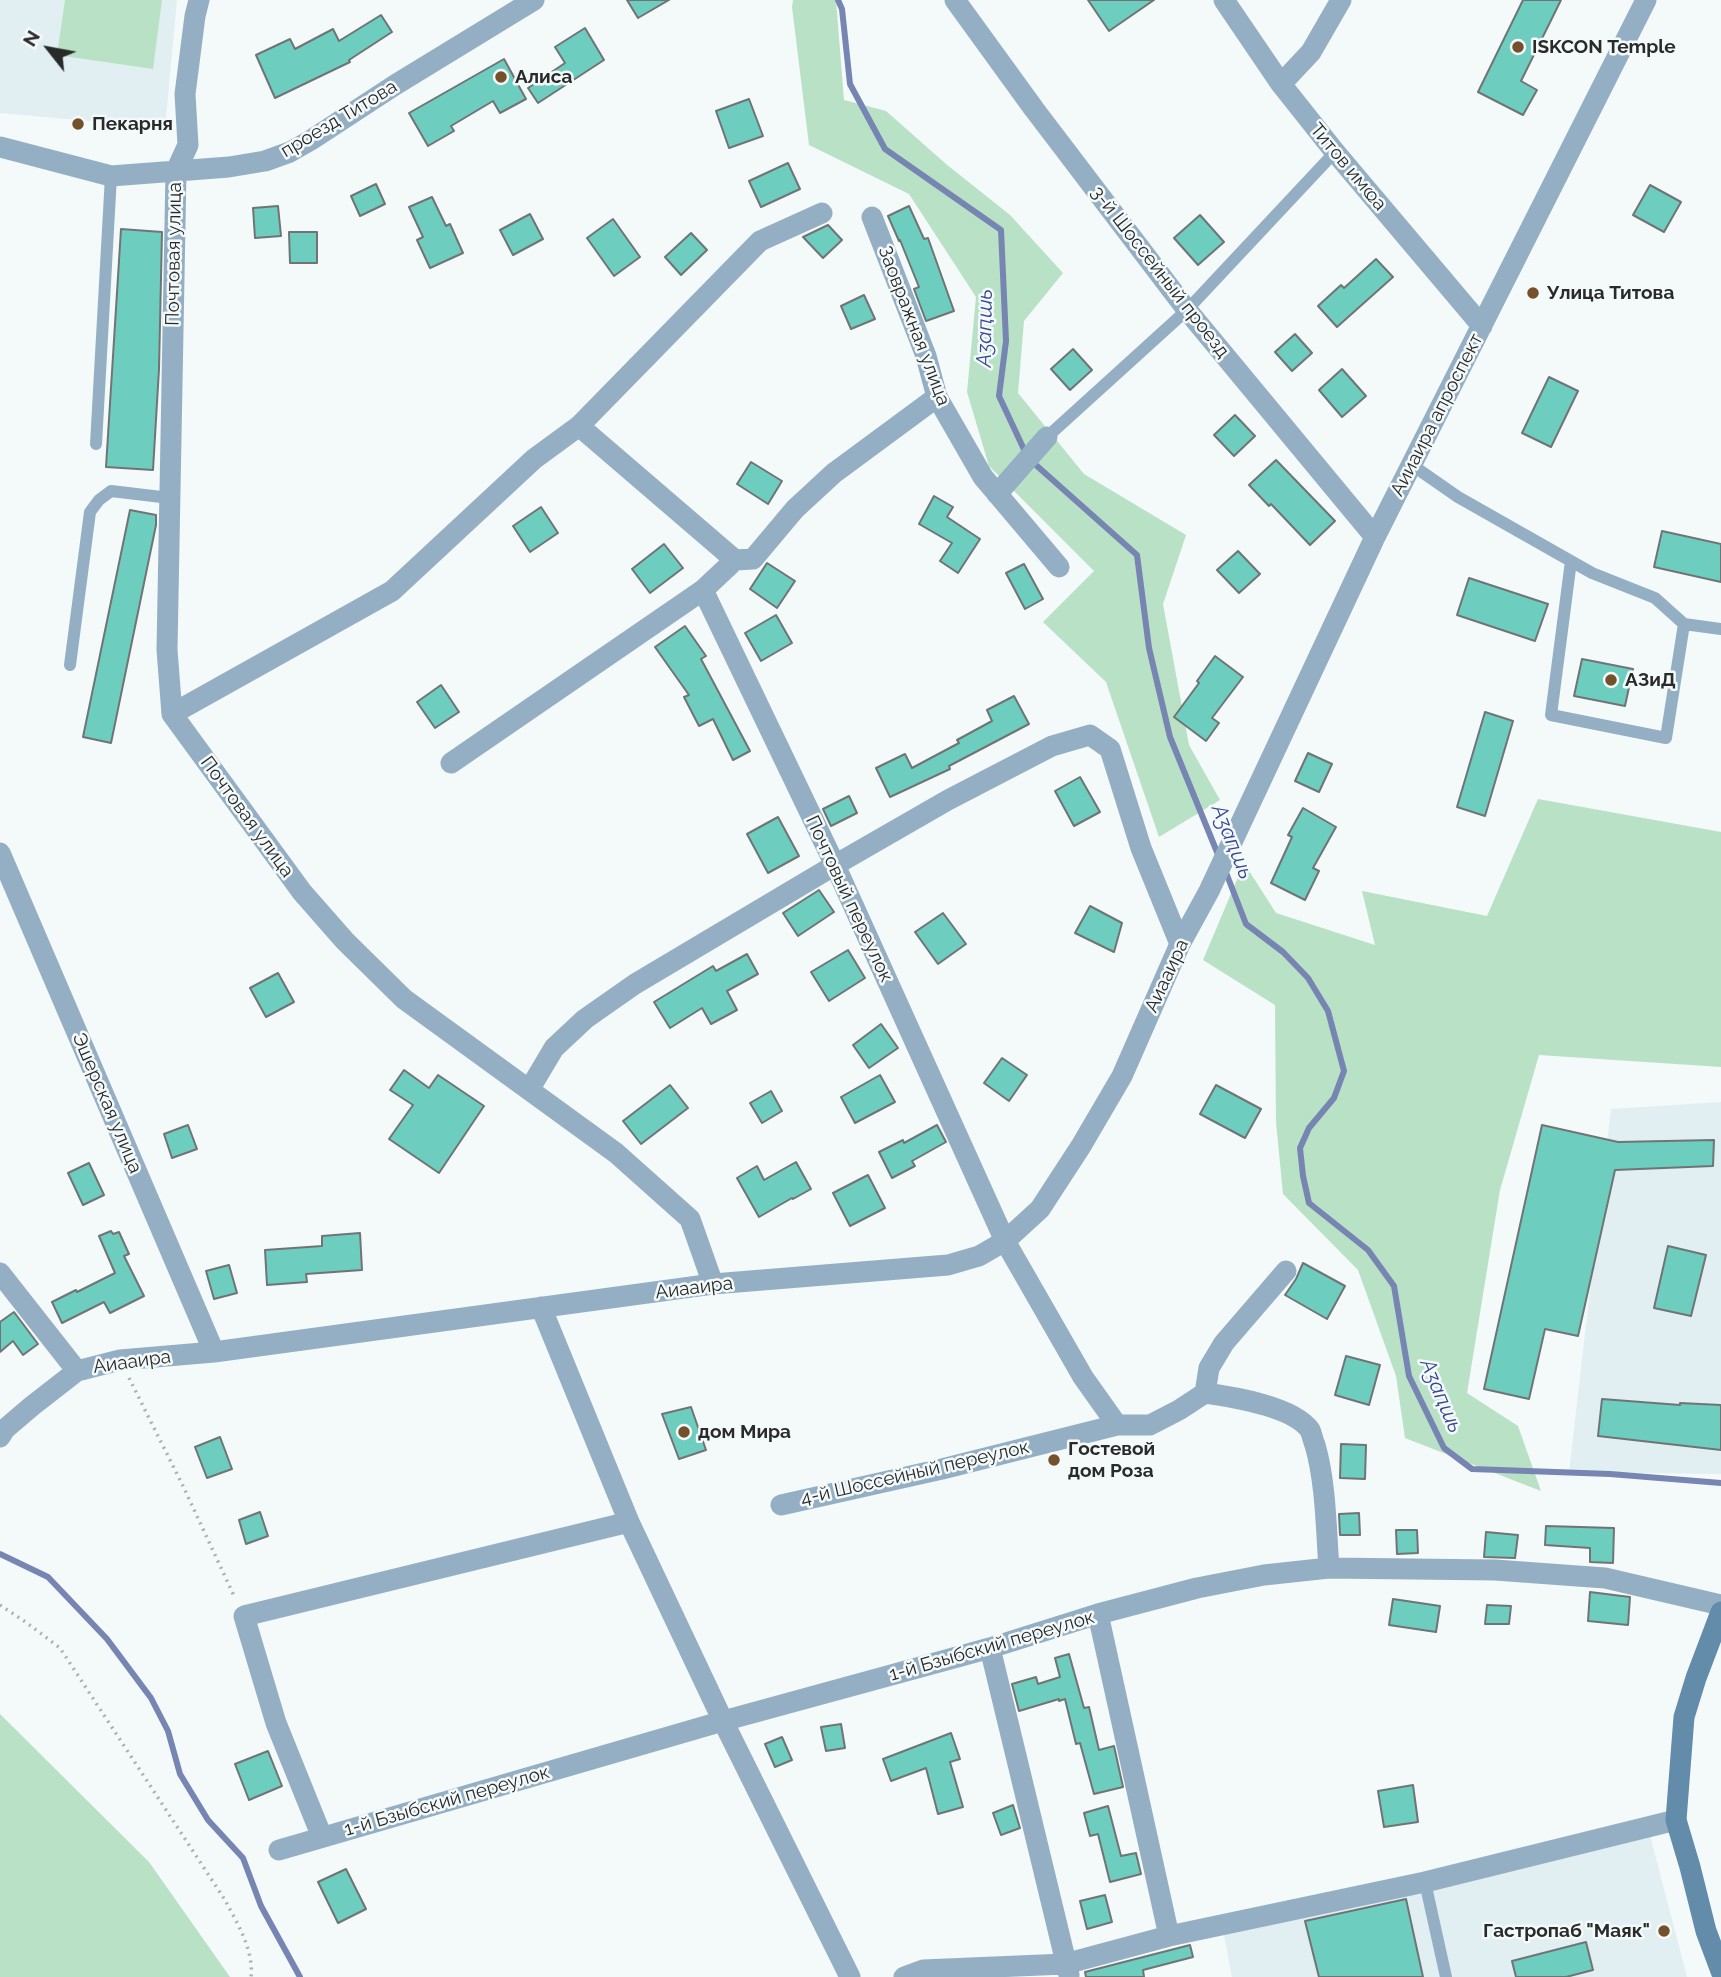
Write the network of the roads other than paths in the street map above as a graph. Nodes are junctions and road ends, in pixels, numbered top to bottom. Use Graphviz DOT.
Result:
graph roads {
  1 [pos="199,0"];
  2 [pos="534,0"];
  3 [pos="955,0"];
  4 [pos="1224,0"];
  5 [pos="1341,0"];
  6 [pos="1646,0"];
  7 [pos="1281,84"];
  8 [pos="0,147"];
  9 [pos="1335,152"];
  10 [pos="176,171"];
  11 [pos="111,176"];
  12 [pos="822,213"];
  13 [pos="872,217"];
  14 [pos="1187,310"];
  15 [pos="1482,326"];
  16 [pos="937,397"];
  17 [pos="579,426"];
  18 [pos="1047,437"];
  19 [pos="96,444"];
  20 [pos="1412,465"];
  21 [pos="997,494"];
  22 [pos="170,498"];
  23 [pos="1375,537"];
  24 [pos="735,560"];
  25 [pos="1571,561"];
  26 [pos="1059,567"];
  27 [pos="703,590"];
  28 [pos="1684,624"];
  29 [pos="1721,629"];
  30 [pos="69,665"];
  31 [pos="172,713"];
  32 [pos="451,763"];
  33 [pos="1236,833"];
  34 [pos="0,853"];
  35 [pos="835,865"];
  36 [pos="1180,944"];
  37 [pos="529,1090"];
  38 [pos="1005,1241"];
  39 [pos="1286,1271"];
  40 [pos="0,1273"];
  41 [pos="713,1284"];
  42 [pos="541,1307"];
  43 [pos="214,1352"];
  44 [pos="77,1371"];
  45 [pos="1205,1393"];
  46 [pos="1117,1424"];
  47 [pos="0,1437"];
  48 [pos="782,1504"];
  49 [pos="629,1522"];
  50 [pos="1329,1569"];
  51 [pos="1721,1605"];
  52 [pos="1721,1612"];
  53 [pos="1098,1614"];
  54 [pos="990,1648"];
  55 [pos="723,1721"];
  56 [pos="1676,1820"];
  57 [pos="323,1836"];
  58 [pos="279,1850"];
  59 [pos="1425,1882"];
  60 [pos="1169,1936"];
  61 [pos="1067,1970"];
  62 [pos="1721,1971"];
  63 [pos="850,1977"];
  64 [pos="904,1977"];
  65 [pos="1446,1977"];
  1 -- 10 [label="street, Почтовая улица"];
  2 -- 10 [label="street, проезд Титова"];
  3 -- 14 [label="street, 3-й Шоссейный проезд"];
  4 -- 7 [label="street, Титов имҩа"];
  5 -- 7 [label="street"];
  6 -- 15 [label="street, Аииаира апроспект"];
  7 -- 9 [label="street, Титов имҩа"];
  8 -- 11 [label="street, проезд Титова"];
  9 -- 14 [label="lane"];
  9 -- 15 [label="street, Титов имҩа"];
  10 -- 11 [label="street, проезд Титова"];
  10 -- 22 [label="street, Почтовая улица"];
  11 -- 19 [label="lane"];
  12 -- 17 [label="street"];
  13 -- 16 [label="street, Заовражная улица"];
  14 -- 18 [label="lane"];
  14 -- 23 [label="street, 3-й Шоссейный проезд"];
  15 -- 20 [label="street, Аииаира апроспект"];
  16 -- 21 [label="street, Заовражная улица"];
  16 -- 24 [label="street"];
  17 -- 24 [label="street"];
  17 -- 31 [label="street"];
  18 -- 21 [label="street"];
  20 -- 23 [label="street, Аииаира апроспект"];
  20 -- 25 [label="lane"];
  21 -- 26 [label="street, Заовражная улица"];
  22 -- 30 [label="lane"];
  22 -- 31 [label="street, Почтовая улица"];
  23 -- 33 [label="street, Аииаира апроспект"];
  24 -- 27 [label="street"];
  25 -- 28 [label="lane"];
  25 -- 28 [label="lane"];
  27 -- 32 [label="street"];
  27 -- 35 [label="street, Почтовый переулок"];
  28 -- 29 [label="lane"];
  31 -- 37 [label="street, Почтовая улица"];
  33 -- 36 [label="street, Аиааира"];
  34 -- 43 [label="street, Эшерская улица"];
  35 -- 36 [label="street"];
  35 -- 37 [label="street"];
  35 -- 38 [label="street, Почтовый переулок"];
  36 -- 38 [label="street, Аиааира"];
  37 -- 41 [label="street, Почтовая улица"];
  38 -- 41 [label="street, Аиааира"];
  38 -- 46 [label="street, Почтовый переулок"];
  39 -- 45 [label="street"];
  40 -- 44 [label="street"];
  41 -- 42 [label="street, Аиааира"];
  42 -- 43 [label="street, Аиааира"];
  42 -- 49 [label="street"];
  43 -- 44 [label="street, Аиааира"];
  44 -- 47 [label="street, Аиааира"];
  45 -- 46 [label="street, 4-й Шоссейный переулок"];
  45 -- 50 [label="street"];
  46 -- 48 [label="street, 4-й Шоссейный переулок"];
  49 -- 55 [label="street"];
  49 -- 57 [label="street"];
  50 -- 51 [label="street, 1-й Бзыбский переулок"];
  50 -- 53 [label="street, 1-й Бзыбский переулок"];
  52 -- 56 [label="main road"];
  53 -- 54 [label="street, 1-й Бзыбский переулок"];
  53 -- 60 [label="street"];
  54 -- 55 [label="street, 1-й Бзыбский переулок"];
  54 -- 61 [label="street"];
  55 -- 57 [label="street, 1-й Бзыбский переулок"];
  55 -- 63 [label="street"];
  56 -- 59 [label="street"];
  56 -- 62 [label="main road"];
  57 -- 58 [label="street, 1-й Бзыбский переулок"];
  59 -- 60 [label="street"];
  59 -- 65 [label="lane"];
  60 -- 61 [label="street"];
  61 -- 64 [label="street"];
}
